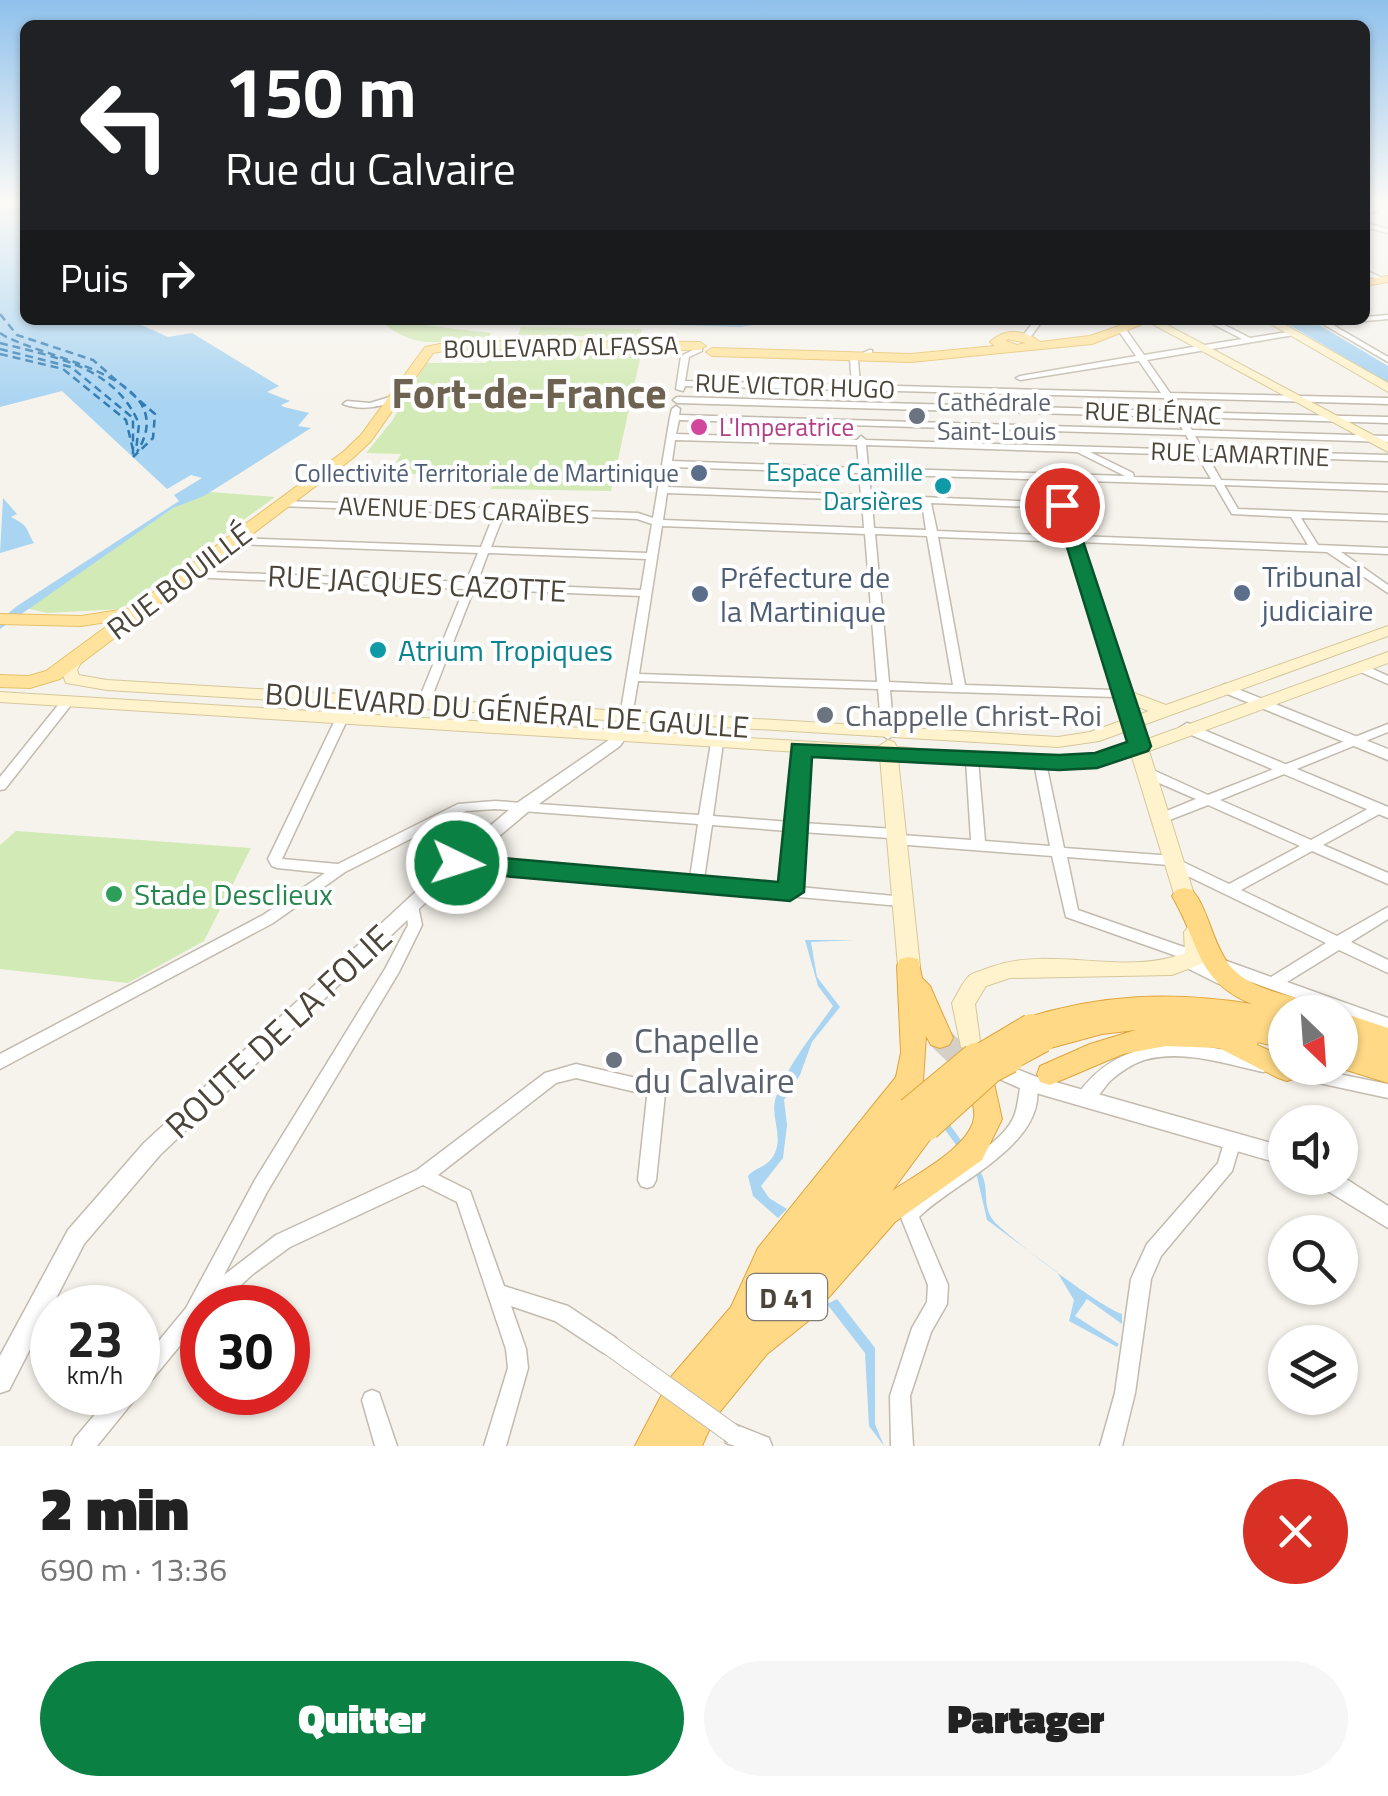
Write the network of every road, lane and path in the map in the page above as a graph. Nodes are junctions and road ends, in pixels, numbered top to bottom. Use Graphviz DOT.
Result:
graph roads {
  1 [pos="1029,325"];
  2 [pos="1034,325"];
  3 [pos="1135,325"];
  4 [pos="1158,325"];
  5 [pos="1219,325"];
  6 [pos="1279,325"];
  7 [pos="1328,325"];
  8 [pos="1122,330"];
  9 [pos="1294,333"];
  10 [pos="1249,340"];
  11 [pos="1004,342"];
  12 [pos="1029,342"];
  13 [pos="1202,348"];
  14 [pos="707,349"];
  15 [pos="424,354"];
  16 [pos="862,354"];
  17 [pos="1142,358"];
  18 [pos="1387,359"];
  19 [pos="1020,378"];
  20 [pos="681,382"];
  21 [pos="856,388"];
  22 [pos="1388,388"];
  23 [pos="1167,396"];
  24 [pos="393,399"];
  25 [pos="1297,399"];
  26 [pos="678,400"];
  27 [pos="1388,401"];
  28 [pos="858,405"];
  29 [pos="1178,414"];
  30 [pos="674,418"];
  31 [pos="1333,418"];
  32 [pos="1388,420"];
  33 [pos="377,423"];
  34 [pos="860,424"];
  35 [pos="1190,433"];
  36 [pos="671,438"];
  37 [pos="1370,438"];
  38 [pos="1388,439"];
  39 [pos="861,443"];
  40 [pos="1388,448"];
  41 [pos="1078,449"];
  42 [pos="1200,453"];
  43 [pos="1388,458"];
  44 [pos="666,464"];
  45 [pos="864,470"];
  46 [pos="1137,478"];
  47 [pos="1218,482"];
  48 [pos="1388,488"];
  49 [pos="662,490"];
  50 [pos="866,498"];
  51 [pos="926,500"];
  52 [pos="283,504"];
  53 [pos="500,511"];
  54 [pos="1294,514"];
  55 [pos="660,518"];
  56 [pos="1388,518"];
  57 [pos="869,530"];
  58 [pos="932,533"];
  59 [pos="1072,538"];
  60 [pos="233,541"];
  61 [pos="1322,548"];
  62 [pos="484,549"];
  63 [pos="1388,551"];
  64 [pos="650,556"];
  65 [pos="188,574"];
  66 [pos="468,586"];
  67 [pos="1388,590"];
  68 [pos="645,593"];
  69 [pos="145,607"];
  70 [pos="0,619"];
  71 [pos="81,621"];
  72 [pos="1388,631"];
  73 [pos="102,639"];
  74 [pos="1388,657"];
  75 [pos="76,659"];
  76 [pos="1360,667"];
  77 [pos="631,677"];
  78 [pos="1388,680"];
  79 [pos="0,681"];
  80 [pos="883,687"];
  81 [pos="960,688"];
  82 [pos="1226,688"];
  83 [pos="1120,694"];
  84 [pos="0,697"];
  85 [pos="67,702"];
  86 [pos="1260,702"];
  87 [pos="423,704"];
  88 [pos="1164,710"];
  89 [pos="342,718"];
  90 [pos="1136,720"];
  91 [pos="1187,728"];
  92 [pos="1388,728"];
  93 [pos="623,733"];
  94 [pos="1164,737"];
  95 [pos="1355,742"];
  96 [pos="717,743"];
  97 [pos="888,745"];
  98 [pos="1140,746"];
  99 [pos="801,749"];
  100 [pos="1388,755"];
  101 [pos="972,760"];
  102 [pos="1040,762"];
  103 [pos="1285,770"];
  104 [pos="1148,773"];
  105 [pos="0,786"];
  106 [pos="1209,800"];
  107 [pos="523,807"];
  108 [pos="1383,811"];
  109 [pos="1162,818"];
  110 [pos="704,821"];
  111 [pos="797,828"];
  112 [pos="895,836"];
  113 [pos="978,844"];
  114 [pos="1312,846"];
  115 [pos="1059,850"];
  116 [pos="457,863"];
  117 [pos="1175,863"];
  118 [pos="340,869"];
  119 [pos="1388,879"];
  120 [pos="696,883"];
  121 [pos="1230,890"];
  122 [pos="790,892"];
  123 [pos="1184,896"];
  124 [pos="900,901"];
  125 [pos="412,904"];
  126 [pos="1388,912"];
  127 [pos="1338,942"];
  128 [pos="1200,960"];
  129 [pos="909,966"];
  130 [pos="1388,967"];
  131 [pos="1272,984"];
  132 [pos="1268,997"];
  133 [pos="1132,1012"];
  134 [pos="1268,1019"];
  135 [pos="1388,1024"];
  136 [pos="1358,1028"];
  137 [pos="1268,1035"];
  138 [pos="940,1038"];
  139 [pos="1388,1039"];
  140 [pos="969,1041"];
  141 [pos="1358,1045"];
  142 [pos="1388,1054"];
  143 [pos="1268,1055"];
  144 [pos="1268,1059"];
  145 [pos="0,1062"];
  146 [pos="1358,1067"];
  147 [pos="1358,1073"];
  148 [pos="1358,1077"];
  149 [pos="993,1079"];
  150 [pos="1040,1079"];
  151 [pos="1385,1083"];
  152 [pos="1086,1096"];
  153 [pos="918,1119"];
  154 [pos="1232,1140"];
  155 [pos="1268,1151"];
  156 [pos="971,1162"];
  157 [pos="422,1176"];
  158 [pos="647,1180"];
  159 [pos="1352,1195"];
  160 [pos="1388,1218"];
  161 [pos="209,1285"];
  162 [pos="229,1285"];
  163 [pos="495,1292"];
  164 [pos="742,1317"];
  165 [pos="180,1331"];
  166 [pos="744,1352"];
  167 [pos="160,1355"];
  168 [pos="0,1381"];
  169 [pos="372,1400"];
  170 [pos="689,1412"];
  171 [pos="109,1415"];
  172 [pos="83,1446"];
  173 [pos="386,1446"];
  174 [pos="495,1446"];
  175 [pos="652,1446"];
  176 [pos="761,1446"];
  177 [pos="902,1446"];
  178 [pos="1110,1446"];
  1 -- 11 [label="main road"];
  2 -- 12 [label="street"];
  3 -- 8 [label="main road, BOULEVARD ALFASSA"];
  4 -- 13 [label="main road"];
  5 -- 10 [label="street"];
  6 -- 9 [label="main road"];
  7 -- 18 [label="street"];
  8 -- 12 [label="main road, BOULEVARD ALFASSA"];
  8 -- 17 [label="street"];
  9 -- 10 [label="street"];
  9 -- 22 [label="main road"];
  10 -- 13 [label="street"];
  11 -- 12 [label="main road, BOULEVARD ALFASSA"];
  11 -- 16 [label="main road, BOULEVARD ALFASSA"];
  13 -- 17 [label="street"];
  13 -- 25 [label="main road"];
  14 -- 15 [label="main road, BOULEVARD ALFASSA"];
  14 -- 16 [label="main road, BOULEVARD ALFASSA"];
  14 -- 20 [label="street"];
  15 -- 24 [label="main road, RUE BOUILLÉ"];
  16 -- 21 [label="street"];
  17 -- 19 [label="street"];
  17 -- 23 [label="street"];
  20 -- 21 [label="street, RUE VICTOR HUGO"];
  20 -- 26 [label="street"];
  21 -- 23 [label="street, RUE VICTOR HUGO"];
  21 -- 28 [label="street"];
  23 -- 25 [label="street, RUE VICTOR HUGO"];
  23 -- 29 [label="street"];
  24 -- 33 [label="main road, RUE BOUILLÉ"];
  24 -- 33 [label="street"];
  25 -- 27 [label="street, RUE VICTOR HUGO"];
  25 -- 31 [label="main road"];
  26 -- 28 [label="street, RUE BLÉNAC"];
  26 -- 30 [label="street"];
  28 -- 29 [label="street, RUE BLÉNAC"];
  28 -- 34 [label="street"];
  29 -- 31 [label="street, RUE BLÉNAC"];
  29 -- 35 [label="street"];
  30 -- 34 [label="street"];
  30 -- 36 [label="street"];
  31 -- 32 [label="street, RUE BLÉNAC"];
  31 -- 37 [label="main road"];
  33 -- 52 [label="main road, RUE BOUILLÉ"];
  34 -- 35 [label="street"];
  34 -- 39 [label="street"];
  35 -- 37 [label="street"];
  35 -- 42 [label="street"];
  36 -- 39 [label="street, RUE LAMARTINE"];
  36 -- 44 [label="street"];
  37 -- 38 [label="street"];
  37 -- 40 [label="main road"];
  39 -- 41 [label="street, RUE LAMARTINE"];
  39 -- 45 [label="street"];
  41 -- 42 [label="street, RUE LAMARTINE"];
  41 -- 46 [label="street"];
  42 -- 43 [label="street, RUE LAMARTINE"];
  42 -- 47 [label="street"];
  44 -- 45 [label="street"];
  44 -- 49 [label="street"];
  45 -- 46 [label="street"];
  45 -- 50 [label="street"];
  46 -- 47 [label="street"];
  47 -- 48 [label="street"];
  47 -- 54 [label="street"];
  49 -- 50 [label="street"];
  49 -- 55 [label="street"];
  50 -- 51 [label="street"];
  50 -- 57 [label="street"];
  51 -- 58 [label="street"];
  51 -- 59 [label="street"];
  52 -- 53 [label="street, AVENUE DES CARAÏBES"];
  52 -- 60 [label="main road, RUE BOUILLÉ"];
  53 -- 55 [label="street, AVENUE DES CARAÏBES"];
  53 -- 62 [label="street"];
  54 -- 56 [label="street"];
  54 -- 61 [label="street"];
  55 -- 57 [label="street, AVENUE DES CARAÏBES"];
  55 -- 64 [label="street"];
  57 -- 58 [label="street, AVENUE DES CARAÏBES"];
  57 -- 80 [label="street"];
  58 -- 59 [label="street, AVENUE DES CARAÏBES"];
  58 -- 81 [label="street"];
  59 -- 61 [label="street, AVENUE DES CARAÏBES"];
  59 -- 83 [label="street"];
  60 -- 62 [label="street"];
  60 -- 65 [label="main road, RUE BOUILLÉ"];
  61 -- 63 [label="street, AVENUE DES CARAÏBES"];
  61 -- 67 [label="street"];
  62 -- 64 [label="street"];
  62 -- 66 [label="street"];
  64 -- 68 [label="street"];
  65 -- 66 [label="street, RUE JACQUES CAZOTTE"];
  65 -- 69 [label="main road, RUE BOUILLÉ"];
  66 -- 68 [label="street, RUE JACQUES CAZOTTE"];
  66 -- 87 [label="street"];
  68 -- 77 [label="street"];
  69 -- 71 [label="main road"];
  69 -- 73 [label="main road, RUE BOUILLÉ"];
  70 -- 71 [label="main road"];
  71 -- 73 [label="main road"];
  72 -- 82 [label="main road, BOULEVARD DU GÉNÉRAL DE GAULLE"];
  73 -- 75 [label="main road, RUE BOUILLÉ"];
  74 -- 76 [label="main road, BOULEVARD DU GÉNÉRAL DE GAULLE"];
  75 -- 79 [label="main road"];
  75 -- 87 [label="main road, BOULEVARD DU GÉNÉRAL DE GAULLE"];
  76 -- 78 [label="street"];
  76 -- 86 [label="main road, BOULEVARD DU GÉNÉRAL DE GAULLE"];
  77 -- 80 [label="street"];
  77 -- 93 [label="street"];
  80 -- 81 [label="street"];
  80 -- 97 [label="street"];
  81 -- 83 [label="street"];
  82 -- 86 [label="street"];
  82 -- 88 [label="main road, BOULEVARD DU GÉNÉRAL DE GAULLE"];
  83 -- 88 [label="main road"];
  83 -- 90 [label="street"];
  84 -- 85 [label="main road, BOULEVARD DU GÉNÉRAL DE GAULLE"];
  85 -- 89 [label="main road, BOULEVARD DU GÉNÉRAL DE GAULLE"];
  85 -- 105 [label="street"];
  86 -- 91 [label="main road, BOULEVARD DU GÉNÉRAL DE GAULLE"];
  86 -- 95 [label="street"];
  87 -- 93 [label="main road, BOULEVARD DU GÉNÉRAL DE GAULLE"];
  88 -- 90 [label="main road, BOULEVARD DU GÉNÉRAL DE GAULLE"];
  89 -- 93 [label="main road, BOULEVARD DU GÉNÉRAL DE GAULLE"];
  89 -- 118 [label="street"];
  90 -- 94 [label="main road"];
  90 -- 97 [label="main road, BOULEVARD DU GÉNÉRAL DE GAULLE"];
  90 -- 98 [label="main road"];
  91 -- 94 [label="main road, BOULEVARD DU GÉNÉRAL DE GAULLE"];
  91 -- 103 [label="street"];
  92 -- 95 [label="street"];
  93 -- 96 [label="main road, BOULEVARD DU GÉNÉRAL DE GAULLE"];
  93 -- 97 [label="main road, BOULEVARD DU GÉNÉRAL DE GAULLE"];
  93 -- 107 [label="street, ROUTE DE LA FOLIE"];
  94 -- 98 [label="main road, BOULEVARD DU GÉNÉRAL DE GAULLE"];
  95 -- 100 [label="street"];
  95 -- 103 [label="street"];
  96 -- 99 [label="main road, BOULEVARD DU GÉNÉRAL DE GAULLE"];
  96 -- 110 [label="street"];
  97 -- 99 [label="main road, BOULEVARD DU GÉNÉRAL DE GAULLE"];
  97 -- 101 [label="main road, BOULEVARD DU GÉNÉRAL DE GAULLE"];
  97 -- 112 [label="main road"];
  98 -- 102 [label="main road, BOULEVARD DU GÉNÉRAL DE GAULLE"];
  98 -- 104 [label="main road"];
  99 -- 111 [label="street"];
  101 -- 102 [label="main road, BOULEVARD DU GÉNÉRAL DE GAULLE"];
  101 -- 113 [label="street"];
  102 -- 115 [label="street"];
  103 -- 106 [label="street"];
  103 -- 108 [label="street"];
  104 -- 106 [label="street"];
  104 -- 109 [label="main road"];
  106 -- 109 [label="street"];
  106 -- 114 [label="street"];
  107 -- 110 [label="street"];
  107 -- 116 [label="street, ROUTE DE LA FOLIE"];
  107 -- 118 [label="street"];
  108 -- 114 [label="street"];
  109 -- 117 [label="main road"];
  110 -- 111 [label="street"];
  110 -- 120 [label="street"];
  111 -- 112 [label="street"];
  111 -- 122 [label="street"];
  112 -- 113 [label="street"];
  112 -- 124 [label="main road"];
  113 -- 115 [label="street"];
  114 -- 119 [label="street"];
  114 -- 121 [label="street"];
  115 -- 117 [label="street"];
  115 -- 128 [label="street"];
  116 -- 120 [label="street"];
  116 -- 125 [label="street, ROUTE DE LA FOLIE"];
  117 -- 121 [label="street"];
  117 -- 123 [label="main road"];
  118 -- 145 [label="street"];
  120 -- 122 [label="street"];
  121 -- 127 [label="street"];
  122 -- 124 [label="street"];
  123 -- 128 [label="highway"];
  124 -- 129 [label="main road"];
  125 -- 161 [label="street"];
  125 -- 168 [label="street, ROUTE DE LA FOLIE"];
  126 -- 127 [label="street"];
  127 -- 130 [label="street"];
  127 -- 131 [label="street"];
  128 -- 131 [label="street"];
  128 -- 132 [label="highway"];
  128 -- 140 [label="main road"];
  129 -- 138 [label="highway"];
  129 -- 164 [label="highway"];
  131 -- 135 [label="street"];
  133 -- 134 [label="highway, D 41"];
  133 -- 137 [label="highway, D 41"];
  133 -- 153 [label="highway, D 41, bridge"];
  136 -- 139 [label="highway"];
  141 -- 142 [label="highway"];
  143 -- 150 [label="highway"];
  144 -- 152 [label="street"];
  146 -- 151 [label="highway"];
  147 -- 151 [label="highway"];
  148 -- 151 [label="street"];
  149 -- 150 [label="street"];
  149 -- 156 [label="highway"];
  150 -- 152 [label="street"];
  150 -- 156 [label="street"];
  152 -- 154 [label="street"];
  153 -- 164 [label="highway, D 41"];
  153 -- 166 [label="highway, D 41"];
  154 -- 155 [label="street"];
  154 -- 178 [label="street"];
  156 -- 166 [label="highway"];
  156 -- 177 [label="street"];
  157 -- 158 [label="street"];
  157 -- 162 [label="street"];
  157 -- 163 [label="street"];
  159 -- 160 [label="street"];
  163 -- 174 [label="street"];
  163 -- 176 [label="street, bridge"];
  164 -- 170 [label="highway, D 41"];
  165 -- 167 [label="street"];
  166 -- 170 [label="highway, D 41"];
  169 -- 173 [label="street"];
  170 -- 175 [label="highway, D 41"];
  171 -- 172 [label="street"];
}
